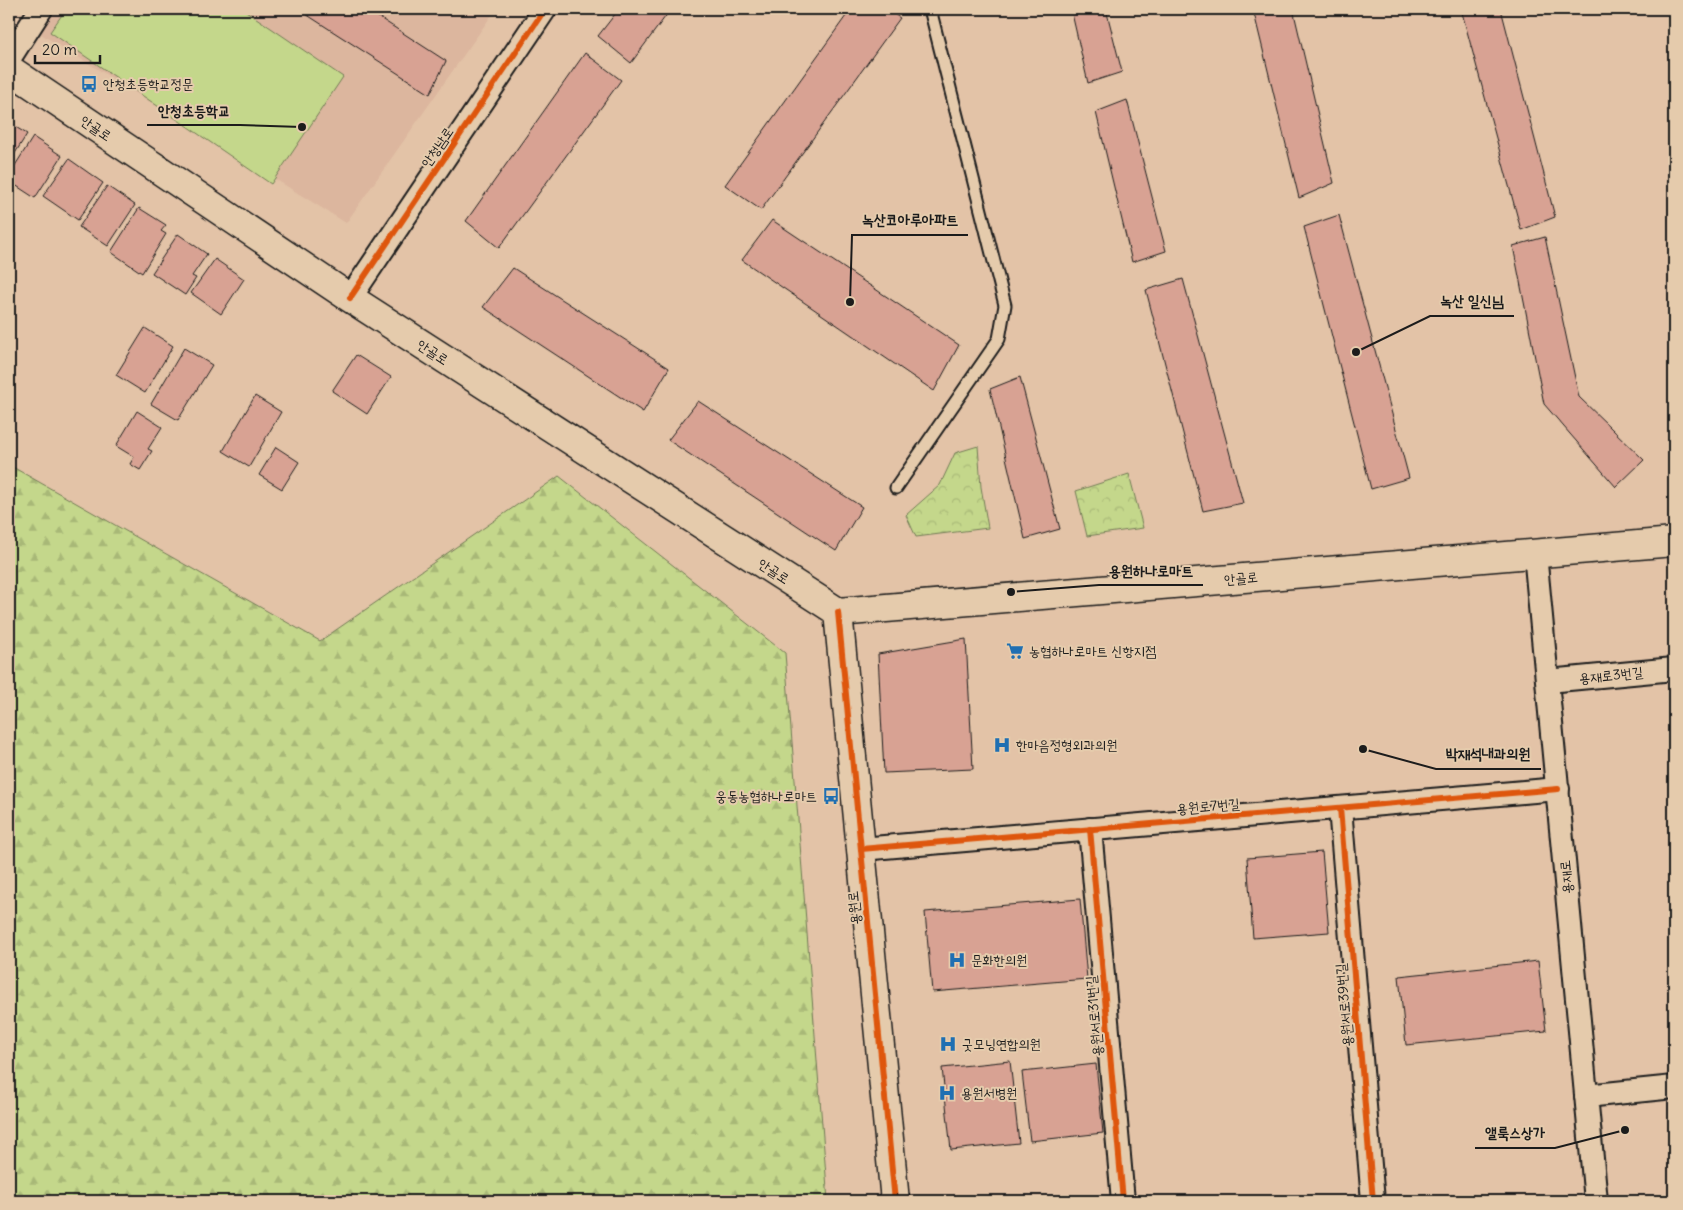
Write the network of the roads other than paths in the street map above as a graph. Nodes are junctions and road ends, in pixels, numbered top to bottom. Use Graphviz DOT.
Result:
graph roads {
  1 [pos="42,9"];
  2 [pos="545,9"];
  3 [pos="930,9"];
  4 [pos="9,59"];
  5 [pos="9,69"];
  6 [pos="350,298"];
  7 [pos="896,488"];
  8 [pos="1674,542"];
  9 [pos="1536,553"];
  10 [pos="838,612"];
  11 [pos="1674,669"];
  12 [pos="1548,681"];
  13 [pos="1558,789"];
  14 [pos="1340,808"];
  15 [pos="1090,829"];
  16 [pos="861,849"];
  17 [pos="1674,1087"];
  18 [pos="1586,1096"];
  19 [pos="895,1201"];
  20 [pos="1123,1201"];
  21 [pos="1373,1201"];
  22 [pos="1596,1201"];
  1 -- 4 [label="street"];
  2 -- 6 [label="street, 안청남로"];
  3 -- 7 [label="lane"];
  5 -- 6 [label="main road, 안골로"];
  6 -- 10 [label="main road, 안골로"];
  8 -- 9 [label="main road, 안골로"];
  9 -- 10 [label="main road, 안골로"];
  9 -- 12 [label="street, 용재로"];
  10 -- 16 [label="main road, 용원로"];
  11 -- 12 [label="street, 용재로3번길"];
  12 -- 13 [label="street, 용재로"];
  13 -- 14 [label="street, 용원로7번길"];
  13 -- 18 [label="street, 용재로"];
  14 -- 15 [label="street, 용원로7번길"];
  14 -- 21 [label="street, 용원서로39번길"];
  15 -- 16 [label="street, 용원로7번길"];
  15 -- 20 [label="street, 용원서로31번길"];
  16 -- 19 [label="main road, 용원로"];
  17 -- 18 [label="street"];
  18 -- 22 [label="street, 용재로"];
}
